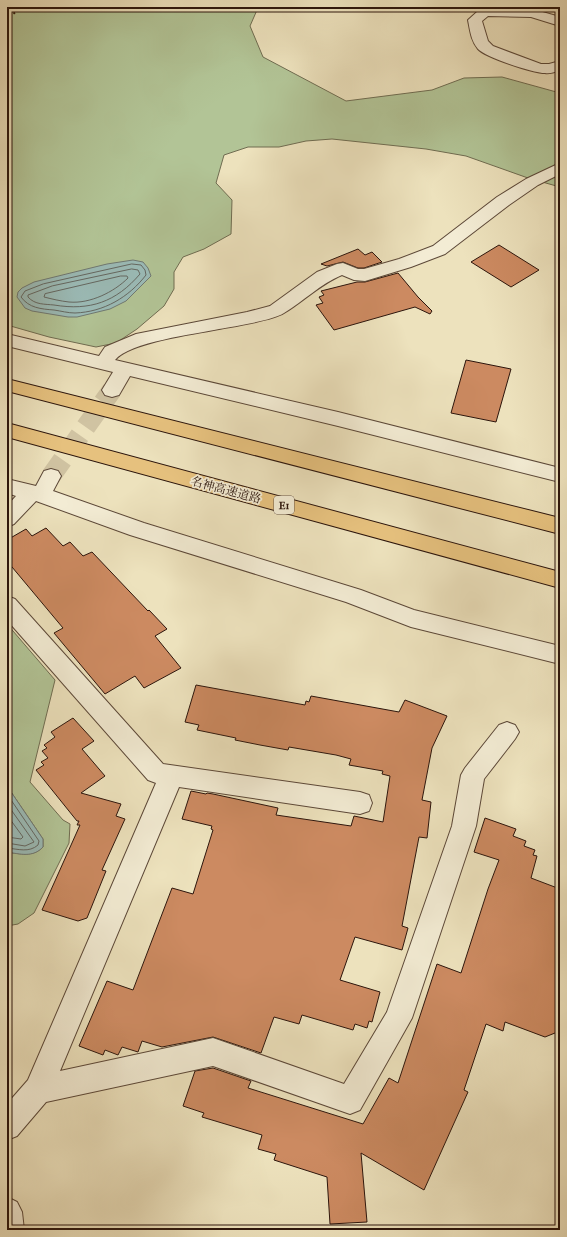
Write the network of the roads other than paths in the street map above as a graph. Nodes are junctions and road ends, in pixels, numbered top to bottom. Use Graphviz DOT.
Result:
graph roads {
  1 [pos="485,10"];
  2 [pos="560,22"];
  3 [pos="560,65"];
  4 [pos="560,168"];
  5 [pos="7,340"];
  6 [pos="103,363"];
  7 [pos="125,368"];
  8 [pos="7,385"];
  9 [pos="112,390"];
  10 [pos="7,430"];
  11 [pos="560,475"];
  12 [pos="51,476"];
  13 [pos="7,486"];
  14 [pos="36,493"];
  15 [pos="7,519"];
  16 [pos="560,526"];
  17 [pos="560,580"];
  18 [pos="7,605"];
  19 [pos="560,655"];
  20 [pos="506,732"];
  21 [pos="172,775"];
  22 [pos="360,803"];
  23 [pos="38,1090"];
  24 [pos="7,1126"];
  25 [pos="7,1212"];
  26 [pos="9,1230"];
  1 -- 2 [label="street"];
  1 -- 3 [label="street"];
  4 -- 6 [label="street"];
  5 -- 6 [label="street"];
  6 -- 7 [label="street"];
  7 -- 9 [label="street"];
  7 -- 11 [label="street"];
  8 -- 16 [label="highway"];
  10 -- 17 [label="highway, 名神高速道路 / E1"];
  12 -- 14 [label="street"];
  13 -- 14 [label="street"];
  14 -- 15 [label="street"];
  14 -- 19 [label="street"];
  18 -- 21 [label="street"];
  20 -- 23 [label="street"];
  21 -- 22 [label="street"];
  21 -- 23 [label="street"];
  23 -- 24 [label="street"];
  25 -- 26 [label="street"];
}
